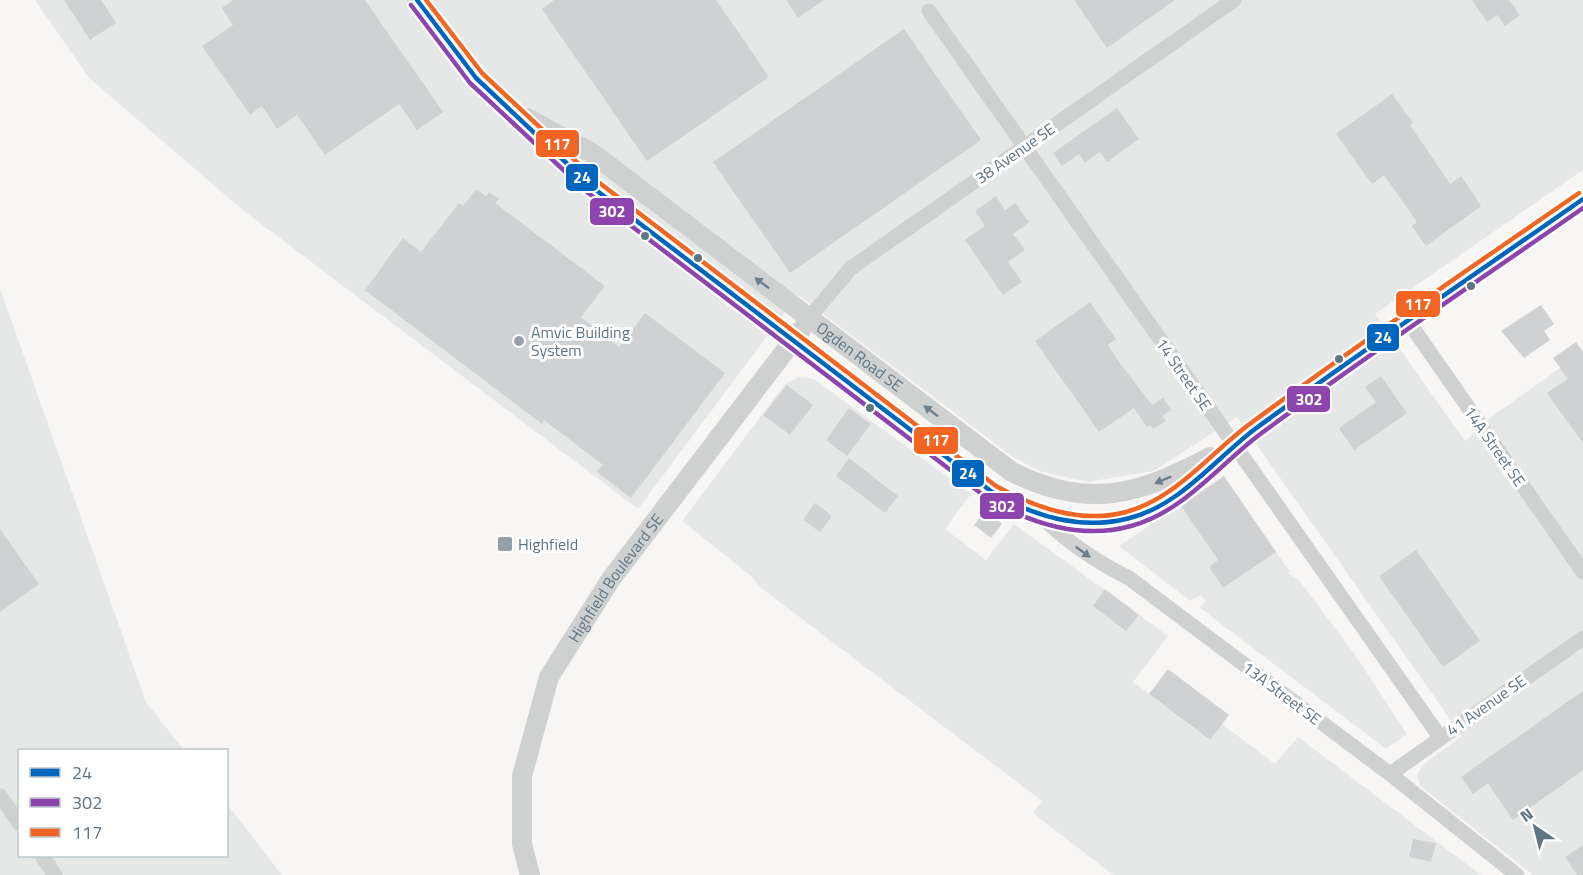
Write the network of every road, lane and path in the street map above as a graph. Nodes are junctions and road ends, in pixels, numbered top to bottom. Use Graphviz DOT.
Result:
graph roads {
  1 [pos="417,0"];
  2 [pos="1234,0"];
  3 [pos="929,11"];
  4 [pos="511,109"];
  5 [pos="1024,147"];
  6 [pos="1583,199"];
  7 [pos="809,318"];
  8 [pos="1408,321"];
  9 [pos="794,341"];
  10 [pos="1234,444"];
  11 [pos="1042,518"];
  12 [pos="1583,572"];
  13 [pos="1583,638"];
  14 [pos="1440,737"];
  15 [pos="1390,774"];
  16 [pos="0,796"];
  17 [pos="18,821"];
  18 [pos="43,857"];
  19 [pos="55,875"];
  20 [pos="530,875"];
  21 [pos="1517,875"];
  1 -- 4 [label="street, Ogden Road SE"];
  2 -- 5 [label="street, 38 Avenue SE"];
  3 -- 5 [label="street, 14 Street SE"];
  7 -- 4 [label="street, Ogden Road SE, one-way"];
  4 -- 9 [label="street, Ogden Road SE"];
  5 -- 7 [label="street, 38 Avenue SE"];
  5 -- 10 [label="street, 14 Street SE"];
  6 -- 8 [label="street, Ogden Road SE"];
  7 -- 9 [label="street, Highfield Boulevard SE"];
  10 -- 7 [label="street, Ogden Road SE, one-way"];
  8 -- 10 [label="street, Ogden Road SE"];
  8 -- 12 [label="street, 14A Street SE"];
  9 -- 11 [label="street, Ogden Road SE"];
  9 -- 20 [label="street, Highfield Boulevard SE"];
  10 -- 11 [label="street, Ogden Road SE"];
  10 -- 14 [label="street, 14 Street SE"];
  11 -- 15 [label="street, 13A Street SE, one-way"];
  13 -- 14 [label="street, 41 Avenue SE"];
  14 -- 15 [label="street, 41 Avenue SE"];
  15 -- 21 [label="street, 13A Street SE"];
  16 -- 17 [label="street"];
  18 -- 19 [label="street"];
}
